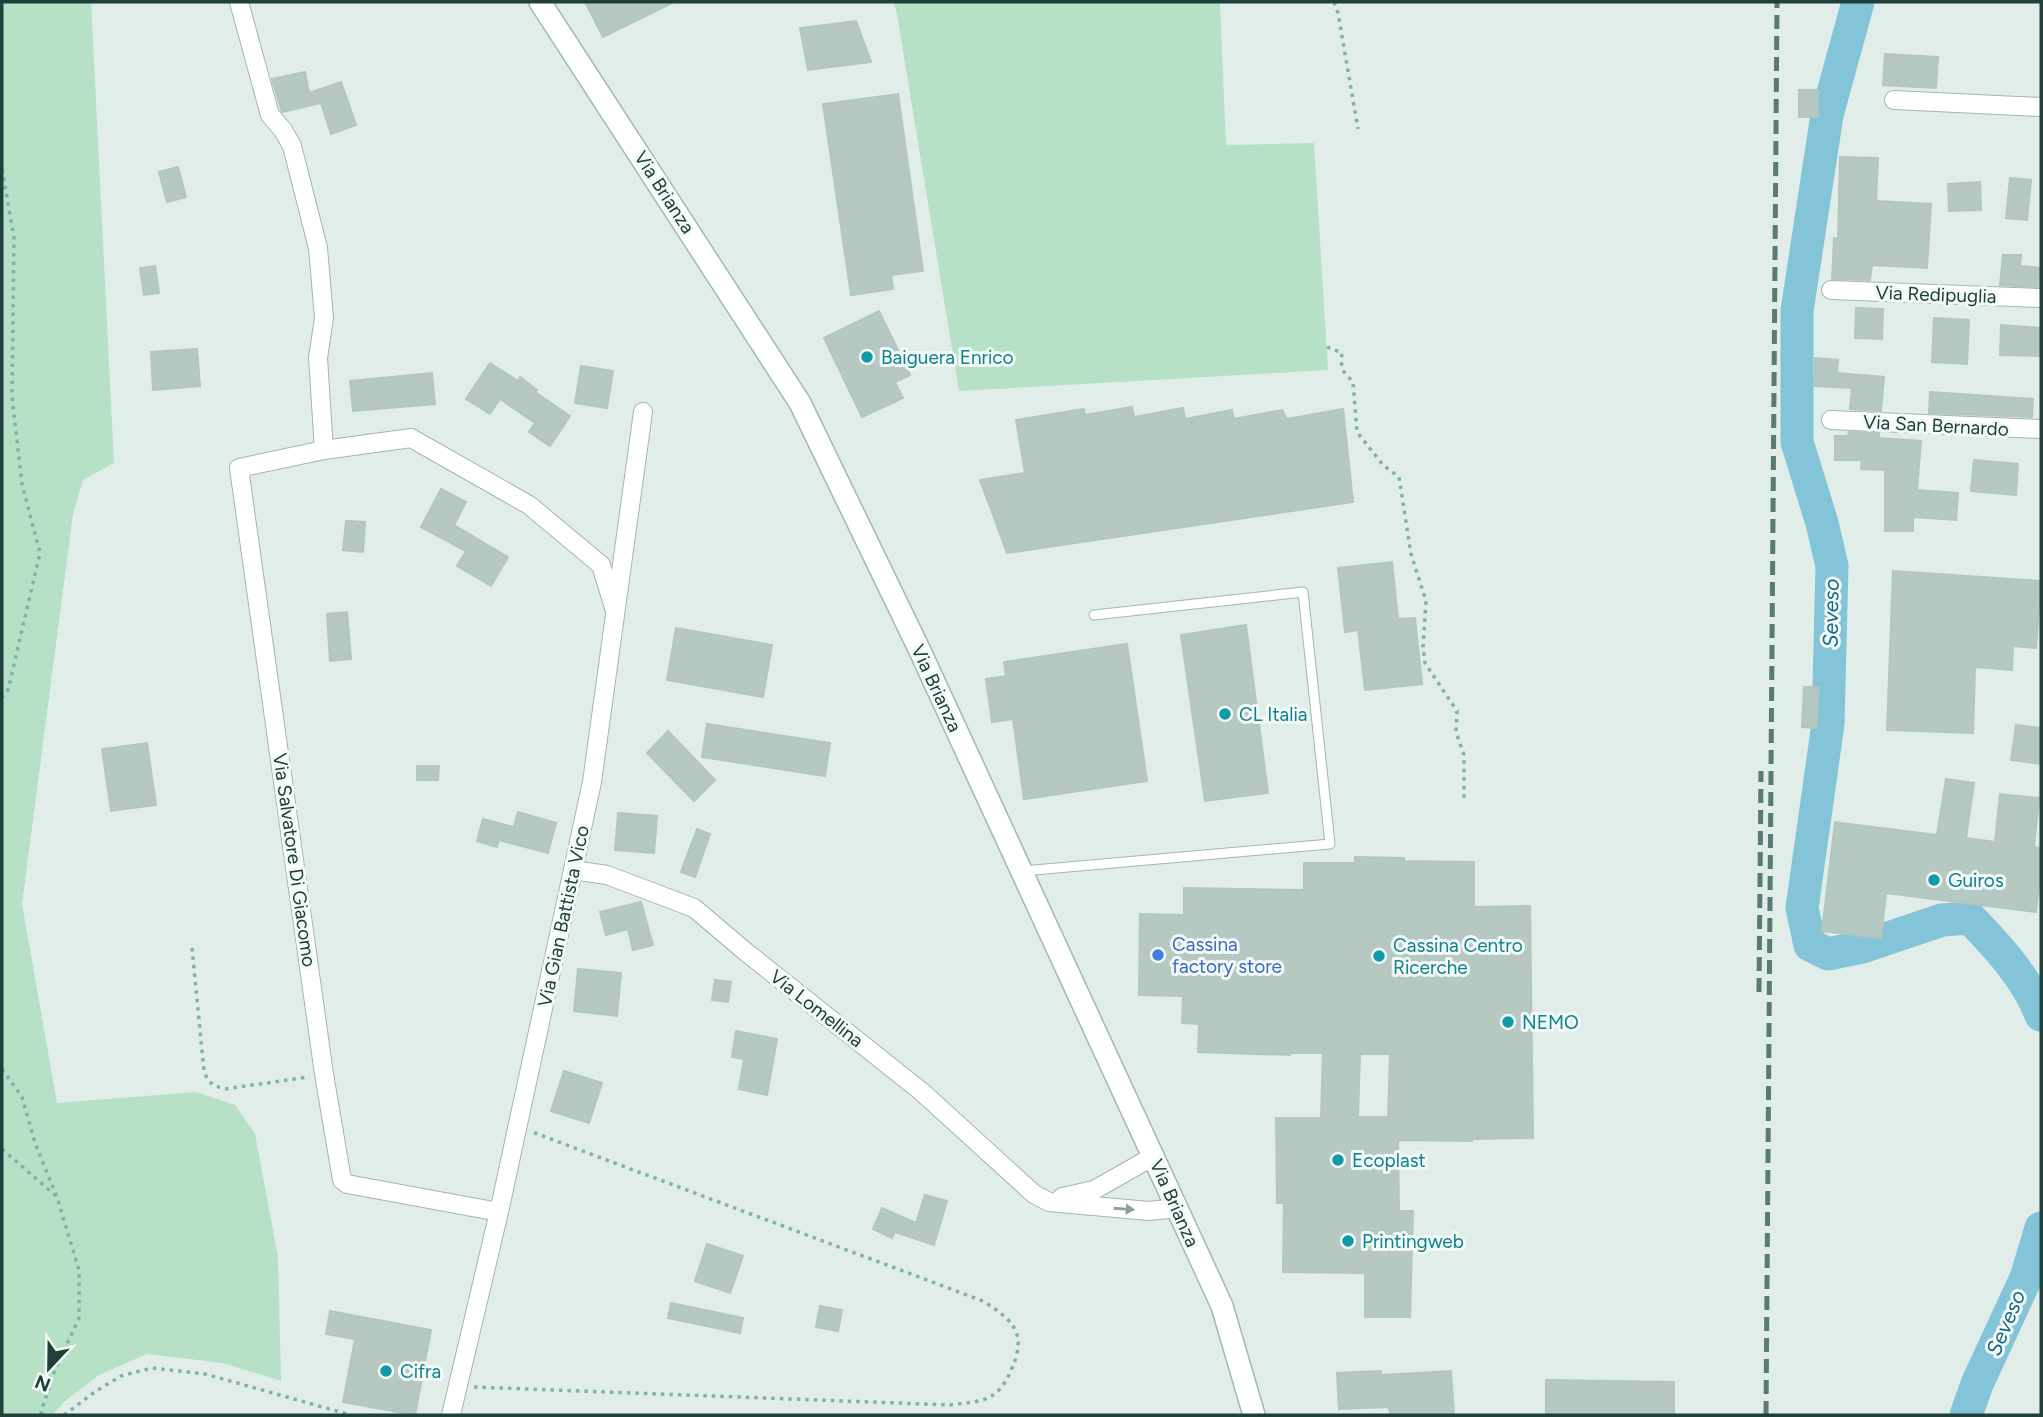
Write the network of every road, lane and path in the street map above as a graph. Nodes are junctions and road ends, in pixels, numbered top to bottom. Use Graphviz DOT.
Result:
graph roads {
  1 [pos="239,2"];
  2 [pos="540,2"];
  3 [pos="1334,2"];
  4 [pos="1894,100"];
  5 [pos="2041,107"];
  6 [pos="1358,129"];
  7 [pos="2,169"];
  8 [pos="1830,290"];
  9 [pos="2041,298"];
  10 [pos="1327,347"];
  11 [pos="643,412"];
  12 [pos="1831,420"];
  13 [pos="2041,429"];
  14 [pos="324,450"];
  15 [pos="615,611"];
  16 [pos="1094,615"];
  17 [pos="2,697"];
  18 [pos="1464,803"];
  19 [pos="573,870"];
  20 [pos="1021,872"];
  21 [pos="192,948"];
  22 [pos="2,1069"];
  23 [pos="324,1074"];
  24 [pos="517,1127"];
  25 [pos="2,1149"];
  26 [pos="1154,1156"];
  27 [pos="1034,1194"];
  28 [pos="57,1197"];
  29 [pos="1177,1208"];
  30 [pos="499,1212"];
  31 [pos="458,1387"];
  32 [pos="43,1415"];
  33 [pos="64,1415"];
  34 [pos="351,1415"];
  35 [pos="452,1415"];
  36 [pos="1254,1415"];
  1 -- 14 [label="street"];
  2 -- 20 [label="street, Via Brianza"];
  3 -- 6 [label="path"];
  4 -- 5 [label="street"];
  7 -- 17 [label="path"];
  8 -- 9 [label="street, Via Redipuglia"];
  10 -- 18 [label="path"];
  11 -- 15 [label="street, Via Gian Battista Vico"];
  12 -- 13 [label="street, Via San Bernardo"];
  14 -- 15 [label="street, Via Salvatore Di Giacomo"];
  14 -- 23 [label="street, Via Salvatore Di Giacomo"];
  15 -- 19 [label="street, Via Gian Battista Vico"];
  16 -- 20 [label="lane"];
  19 -- 24 [label="street, Via Gian Battista Vico"];
  19 -- 27 [label="street, Via Lomellina"];
  20 -- 26 [label="street, Via Brianza"];
  21 -- 23 [label="path"];
  22 -- 28 [label="path"];
  23 -- 30 [label="street, Via Salvatore Di Giacomo"];
  24 -- 30 [label="street, Via Gian Battista Vico"];
  24 -- 31 [label="path"];
  25 -- 28 [label="path"];
  26 -- 27 [label="street"];
  26 -- 29 [label="street, Via Brianza"];
  27 -- 29 [label="street, Via Lomellina, one-way"];
  28 -- 32 [label="path"];
  29 -- 36 [label="street, Via Brianza"];
  30 -- 31 [label="street, Via Gian Battista Vico"];
  31 -- 35 [label="street, Via Gian Battista Vico"];
  33 -- 34 [label="path"];
}
